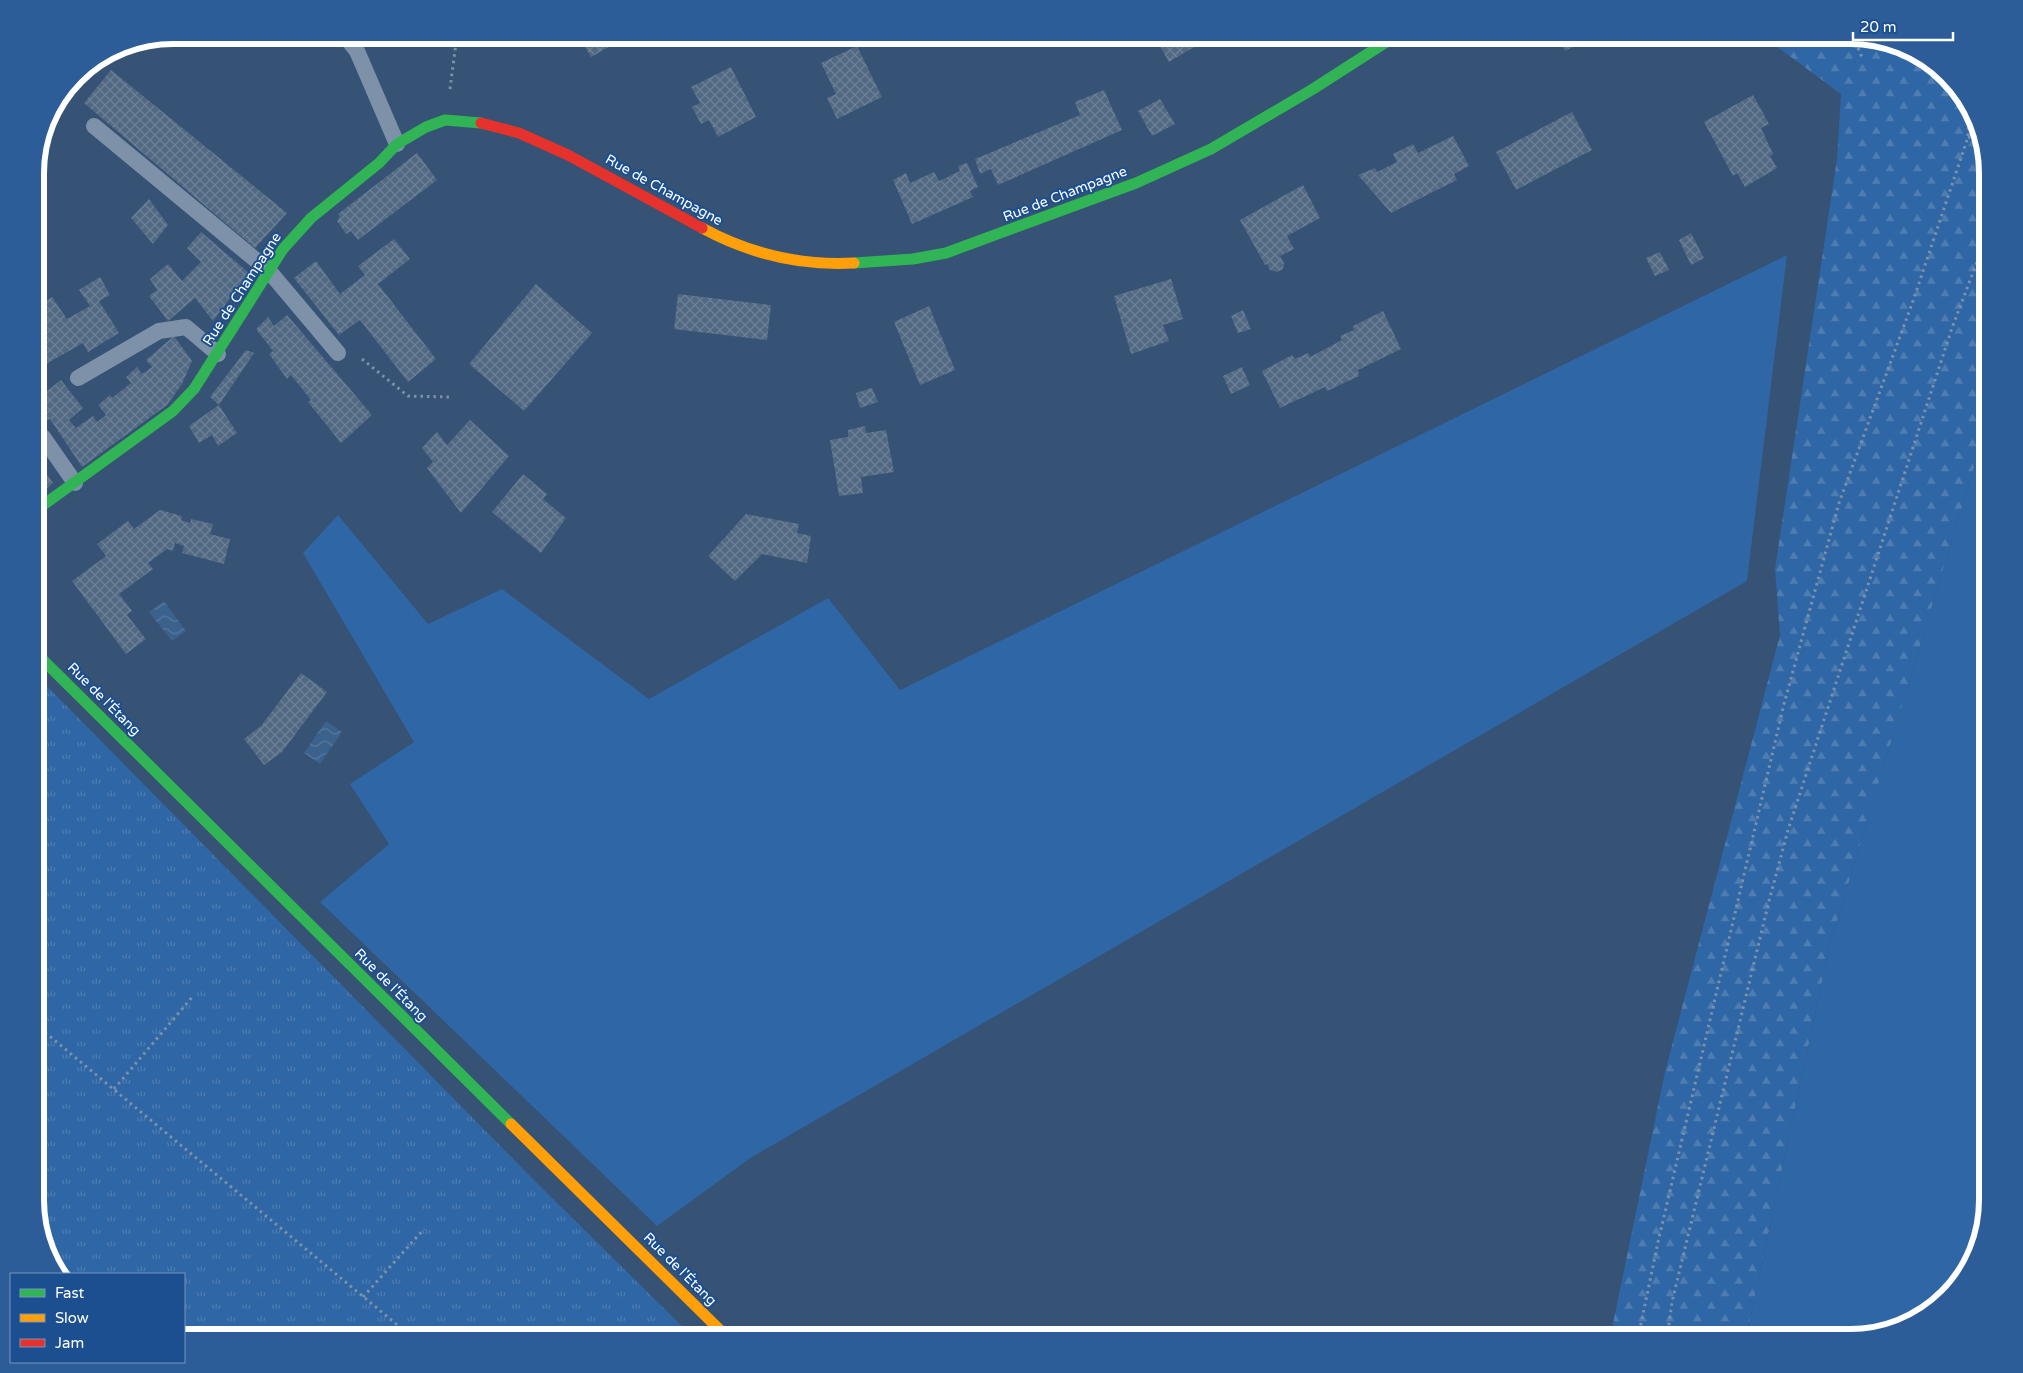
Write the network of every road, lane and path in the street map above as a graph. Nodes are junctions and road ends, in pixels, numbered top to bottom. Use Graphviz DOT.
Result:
graph roads {
  1 [pos="352,44"];
  2 [pos="456,44"];
  3 [pos="1383,44"];
  4 [pos="1856,44"];
  5 [pos="1863,60"];
  6 [pos="445,120"];
  7 [pos="1968,121"];
  8 [pos="94,126"];
  9 [pos="1968,137"];
  10 [pos="1975,139"];
  11 [pos="397,144"];
  12 [pos="1979,257"];
  13 [pos="269,271"];
  14 [pos="338,353"];
  15 [pos="218,354"];
  16 [pos="78,378"];
  17 [pos="450,397"];
  18 [pos="44,438"];
  19 [pos="75,483"];
  20 [pos="44,505"];
  21 [pos="44,661"];
  22 [pos="194,996"];
  23 [pos="44,1031"];
  24 [pos="114,1089"];
  25 [pos="424,1229"];
  26 [pos="363,1297"];
  27 [pos="402,1329"];
  28 [pos="719,1329"];
  29 [pos="1640,1329"];
  30 [pos="1668,1329"];
  1 -- 11 [label="lane"];
  2 -- 6 [label="path"];
  3 -- 6 [label="street, Rue de Champagne"];
  4 -- 5 [label="path"];
  6 -- 11 [label="street, Rue de Champagne"];
  7 -- 9 [label="path"];
  8 -- 13 [label="lane"];
  9 -- 10 [label="path"];
  9 -- 29 [label="path"];
  11 -- 13 [label="street, Rue de Champagne"];
  12 -- 30 [label="path"];
  13 -- 14 [label="lane"];
  13 -- 15 [label="street, Rue de Champagne"];
  14 -- 17 [label="path"];
  15 -- 16 [label="lane"];
  15 -- 19 [label="street, Rue de Champagne"];
  18 -- 19 [label="lane"];
  19 -- 20 [label="street, Rue de Champagne"];
  21 -- 28 [label="street, Rue de l'Étang"];
  22 -- 24 [label="path"];
  23 -- 24 [label="path"];
  24 -- 26 [label="path"];
  25 -- 26 [label="path"];
  26 -- 27 [label="path"];
}
